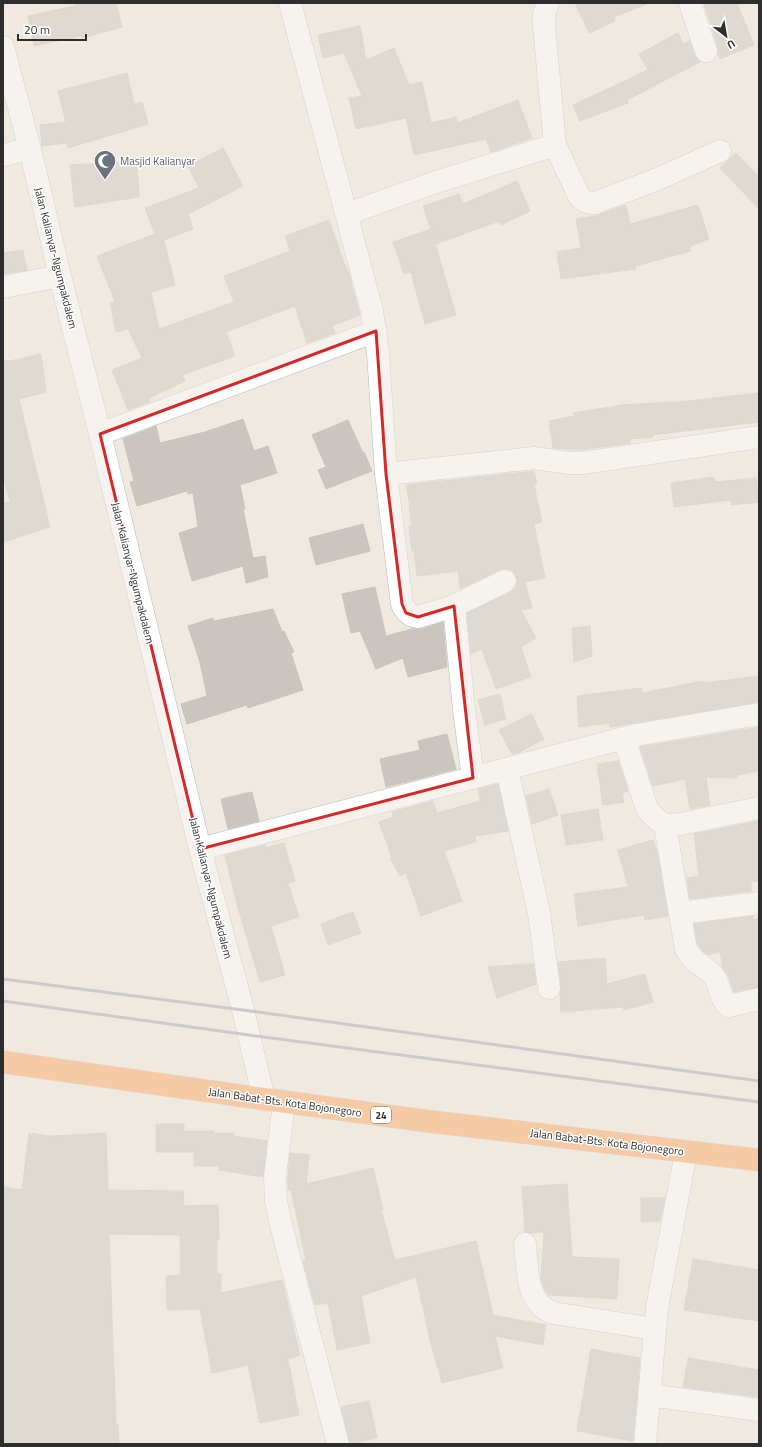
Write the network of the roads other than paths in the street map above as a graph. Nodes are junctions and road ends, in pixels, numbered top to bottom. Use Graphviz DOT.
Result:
graph roads {
  1 [pos="290,3"];
  2 [pos="548,3"];
  3 [pos="690,3"];
  4 [pos="3,47"];
  5 [pos="706,51"];
  6 [pos="555,145"];
  7 [pos="30,149"];
  8 [pos="720,151"];
  9 [pos="3,155"];
  10 [pos="347,214"];
  11 [pos="60,276"];
  12 [pos="3,287"];
  13 [pos="376,331"];
  14 [pos="100,434"];
  15 [pos="759,437"];
  16 [pos="386,474"];
  17 [pos="505,581"];
  18 [pos="454,606"];
  19 [pos="759,714"];
  20 [pos="624,738"];
  21 [pos="507,769"];
  22 [pos="472,778"];
  23 [pos="759,808"];
  24 [pos="664,825"];
  25 [pos="200,849"];
  26 [pos="759,903"];
  27 [pos="680,913"];
  28 [pos="549,988"];
  29 [pos="759,999"];
  30 [pos="3,1062"];
  31 [pos="274,1100"];
  32 [pos="686,1152"];
  33 [pos="759,1160"];
  34 [pos="525,1244"];
  35 [pos="656,1329"];
  36 [pos="649,1395"];
  37 [pos="759,1410"];
  38 [pos="338,1444"];
  39 [pos="645,1444"];
  1 -- 10 [label="street"];
  2 -- 6 [label="street"];
  3 -- 5 [label="street"];
  4 -- 7 [label="street, Jalan Kalianyar-Ngumpakdalem"];
  6 -- 8 [label="street"];
  6 -- 10 [label="street"];
  7 -- 9 [label="street"];
  7 -- 11 [label="street, Jalan Kalianyar-Ngumpakdalem"];
  10 -- 13 [label="street"];
  11 -- 12 [label="street"];
  11 -- 14 [label="street, Jalan Kalianyar-Ngumpakdalem"];
  13 -- 14 [label="street"];
  13 -- 16 [label="street"];
  14 -- 25 [label="street, Jalan Kalianyar-Ngumpakdalem"];
  15 -- 16 [label="street"];
  16 -- 18 [label="street"];
  17 -- 18 [label="street"];
  18 -- 22 [label="street"];
  19 -- 20 [label="street"];
  20 -- 21 [label="street"];
  20 -- 24 [label="street"];
  21 -- 22 [label="street"];
  21 -- 28 [label="street"];
  22 -- 25 [label="street"];
  23 -- 24 [label="street"];
  24 -- 27 [label="street"];
  25 -- 31 [label="street, Jalan Kalianyar-Ngumpakdalem"];
  26 -- 27 [label="street"];
  27 -- 29 [label="street"];
  30 -- 31 [label="highway, Jalan Babat-Bts. Kota Bojonegoro / 24"];
  31 -- 32 [label="highway, Jalan Babat-Bts. Kota Bojonegoro / 24"];
  31 -- 38 [label="street"];
  32 -- 33 [label="highway, Jalan Babat-Bts. Kota Bojonegoro / 24"];
  32 -- 35 [label="street"];
  34 -- 35 [label="street"];
  35 -- 36 [label="street"];
  36 -- 37 [label="street"];
  36 -- 39 [label="street"];
}
